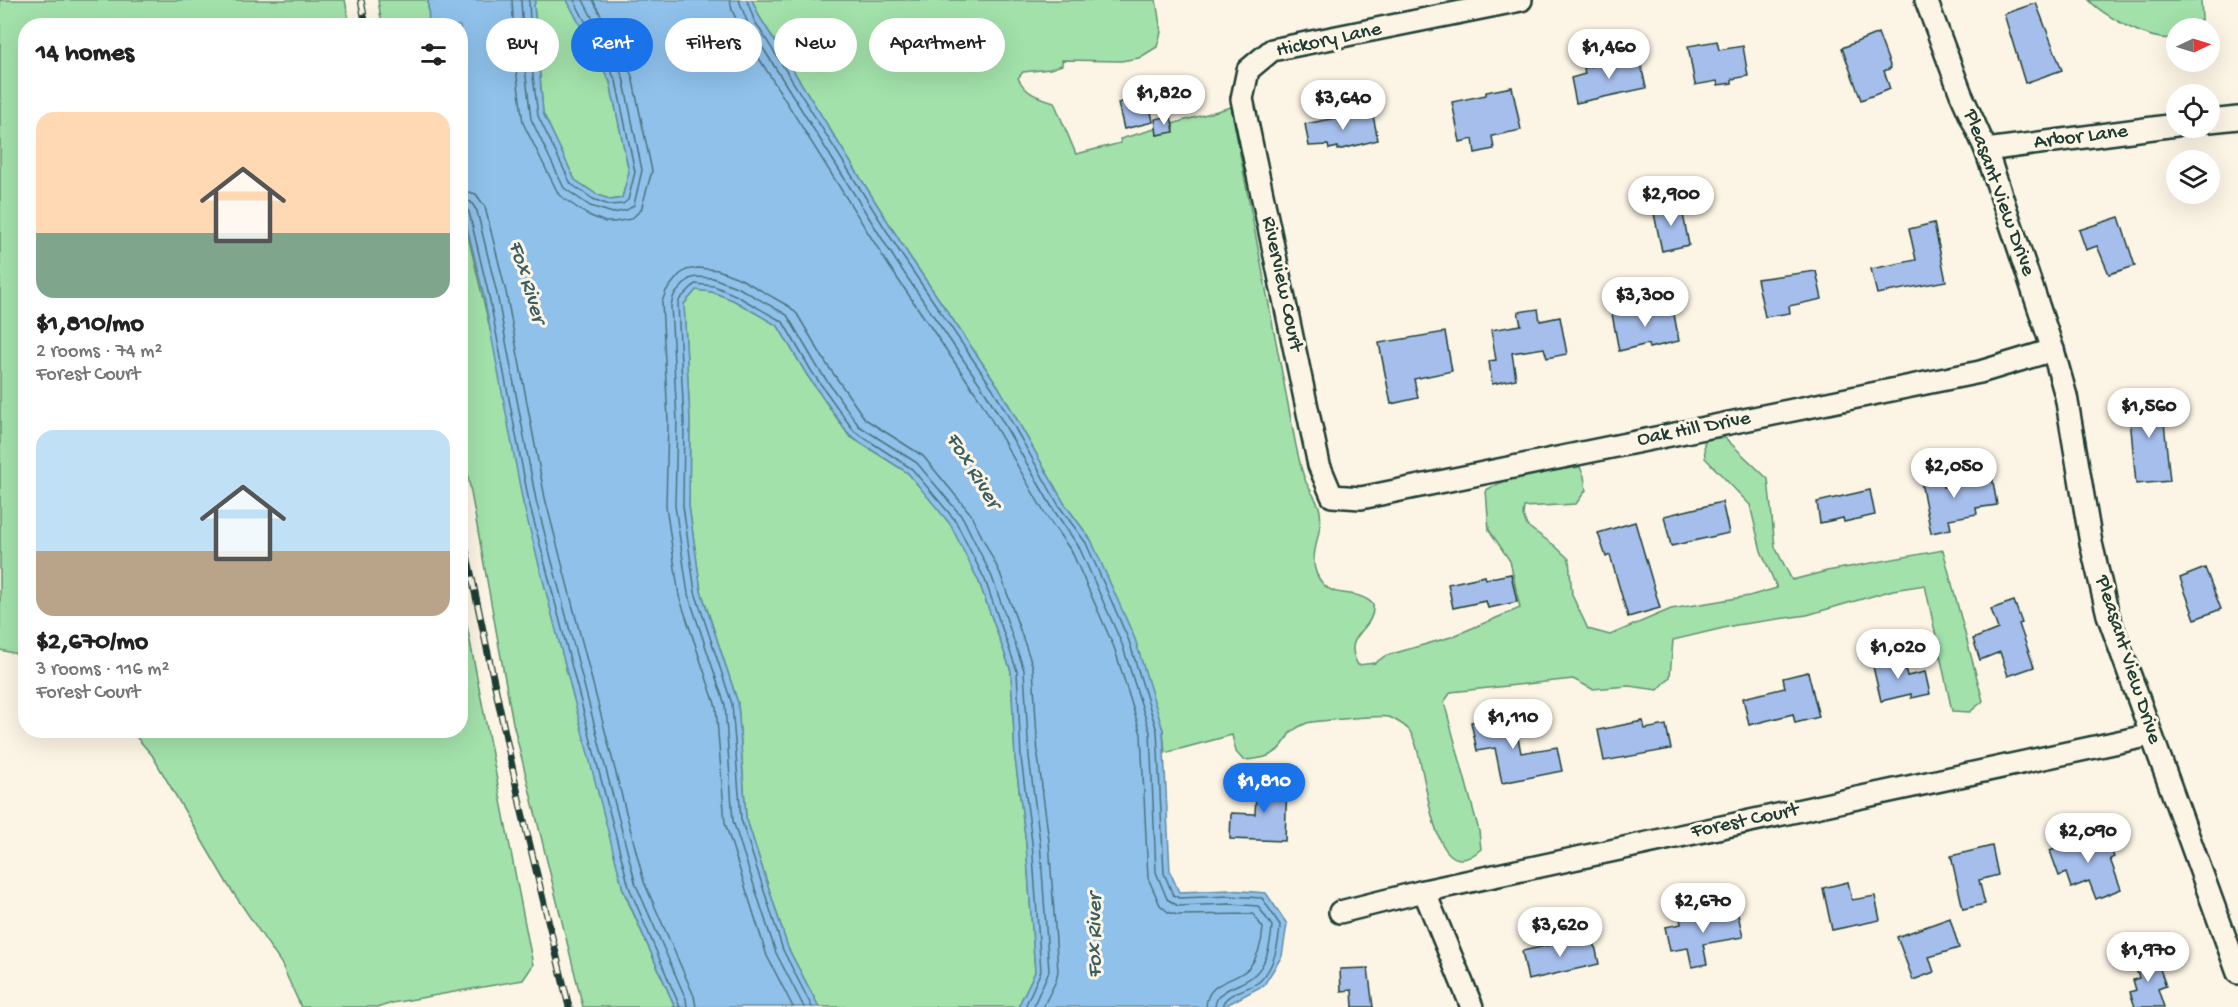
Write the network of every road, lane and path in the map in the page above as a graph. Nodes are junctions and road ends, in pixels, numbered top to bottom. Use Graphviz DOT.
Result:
graph roads {
  1 [pos="1521,0"];
  2 [pos="1926,0"];
  3 [pos="1248,70"];
  4 [pos="2238,118"];
  5 [pos="2220,120"];
  6 [pos="2166,127"];
  7 [pos="1986,150"];
  8 [pos="2053,350"];
  9 [pos="1332,496"];
  10 [pos="2151,735"];
  11 [pos="1424,891"];
  12 [pos="1340,912"];
  13 [pos="2238,973"];
  14 [pos="1472,1007"];
  1 -- 3 [label="street, Hickory Lane"];
  2 -- 7 [label="street, Pleasant View Drive"];
  3 -- 9 [label="street, Riverview Court"];
  4 -- 5 [label="street"];
  6 -- 7 [label="street, Arbor Lane"];
  7 -- 8 [label="street, Pleasant View Drive"];
  8 -- 9 [label="street, Oak Hill Drive"];
  8 -- 10 [label="street, Pleasant View Drive"];
  10 -- 11 [label="street, Forest Court"];
  10 -- 13 [label="street, Pleasant View Drive"];
  11 -- 12 [label="street, Forest Court"];
  11 -- 14 [label="street"];
}
